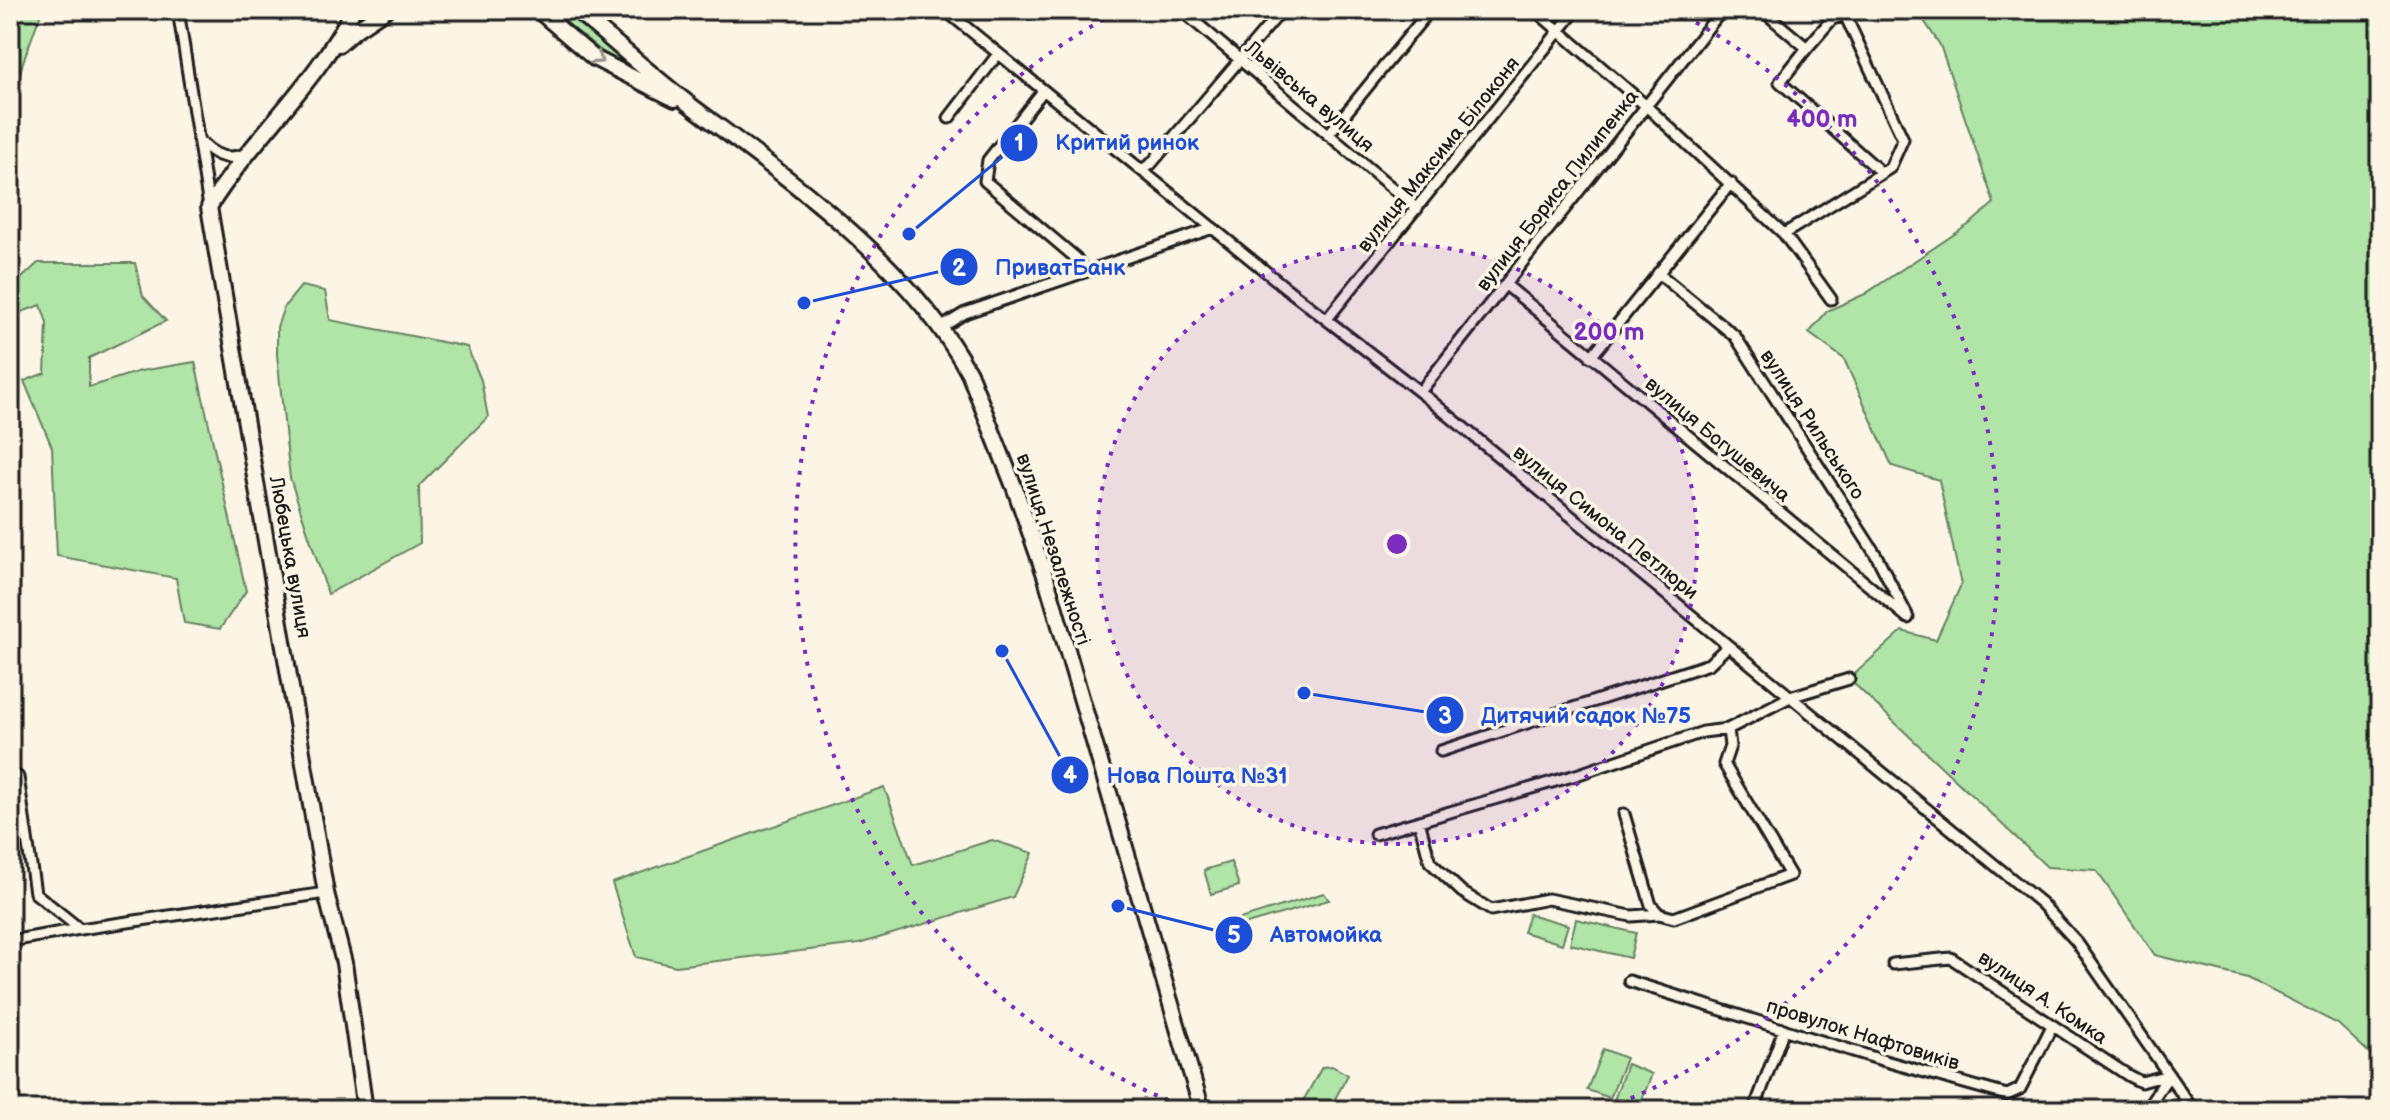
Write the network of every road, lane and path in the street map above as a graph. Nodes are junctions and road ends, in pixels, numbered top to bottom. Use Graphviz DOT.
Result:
graph roads {
  1 [pos="178,10"];
  2 [pos="353,10"];
  3 [pos="385,10"];
  4 [pos="538,10"];
  5 [pos="576,10"];
  6 [pos="945,10"];
  7 [pos="1181,10"];
  8 [pos="1282,10"];
  9 [pos="1430,10"];
  10 [pos="1535,10"];
  11 [pos="1576,10"];
  12 [pos="1722,10"];
  13 [pos="1762,10"];
  14 [pos="1559,31"];
  15 [pos="1807,48"];
  16 [pos="998,54"];
  17 [pos="327,55"];
  18 [pos="1239,61"];
  19 [pos="1043,91"];
  20 [pos="1645,105"];
  21 [pos="693,108"];
  22 [pos="949,118"];
  23 [pos="1328,135"];
  24 [pos="200,141"];
  25 [pos="248,152"];
  26 [pos="1141,170"];
  27 [pos="1882,173"];
  28 [pos="1731,183"];
  29 [pos="209,207"];
  30 [pos="1417,209"];
  31 [pos="1213,228"];
  32 [pos="1784,234"];
  33 [pos="1085,272"];
  34 [pos="1658,273"];
  35 [pos="1506,285"];
  36 [pos="1831,299"];
  37 [pos="1327,319"];
  38 [pos="942,327"];
  39 [pos="1591,357"];
  40 [pos="1420,392"];
  41 [pos="1908,618"];
  42 [pos="1728,646"];
  43 [pos="1849,679"];
  44 [pos="1790,697"];
  45 [pos="1728,729"];
  46 [pos="1441,751"];
  47 [pos="18,777"];
  48 [pos="1624,814"];
  49 [pos="1419,821"];
  50 [pos="1375,834"];
  51 [pos="326,893"];
  52 [pos="1659,914"];
  53 [pos="80,929"];
  54 [pos="10,941"];
  55 [pos="1893,964"];
  56 [pos="1629,981"];
  57 [pos="2052,1026"];
  58 [pos="1784,1029"];
  59 [pos="2169,1075"];
  60 [pos="365,1110"];
  61 [pos="1202,1110"];
  62 [pos="1754,1110"];
  63 [pos="2146,1110"];
  64 [pos="2193,1110"];
  1 -- 24 [label="street, Любецька вулиця"];
  2 -- 17 [label="street"];
  3 -- 17 [label="street"];
  4 -- 21 [label="street, вулиця Незалежності, one-way"];
  5 -- 21 [label="street, вулиця Незалежності"];
  6 -- 16 [label="street, вулиця Симона Петлюри"];
  7 -- 18 [label="street, Львівська вулиця"];
  8 -- 18 [label="street"];
  9 -- 23 [label="street"];
  10 -- 14 [label="street"];
  11 -- 14 [label="street, вулиця Максима Білоконя"];
  12 -- 20 [label="street, вулиця Бориса Пилипенка"];
  13 -- 15 [label="street"];
  14 -- 20 [label="street"];
  14 -- 30 [label="street, вулиця Максима Білоконя"];
  15 -- 27 [label="street"];
  15 -- 27 [label="street"];
  16 -- 19 [label="street, вулиця Симона Петлюри"];
  16 -- 22 [label="street"];
  17 -- 25 [label="street"];
  18 -- 23 [label="street, Львівська вулиця"];
  18 -- 26 [label="street"];
  19 -- 26 [label="street, вулиця Симона Петлюри"];
  19 -- 33 [label="street"];
  20 -- 28 [label="street"];
  20 -- 35 [label="street, вулиця Бориса Пилипенка"];
  21 -- 38 [label="street, вулиця Незалежності"];
  23 -- 30 [label="street, Львівська вулиця"];
  24 -- 25 [label="street"];
  24 -- 29 [label="street, Любецька вулиця"];
  25 -- 29 [label="street"];
  26 -- 31 [label="street, вулиця Симона Петлюри"];
  27 -- 32 [label="street"];
  28 -- 32 [label="street"];
  28 -- 34 [label="street"];
  29 -- 51 [label="street, Любецька вулиця"];
  30 -- 37 [label="street, вулиця Максима Білоконя"];
  31 -- 33 [label="street"];
  31 -- 37 [label="street, вулиця Симона Петлюри"];
  32 -- 36 [label="street"];
  33 -- 38 [label="street"];
  34 -- 39 [label="street"];
  34 -- 41 [label="street, вулиця Рильського"];
  35 -- 39 [label="street, вулиця Богушевича"];
  35 -- 40 [label="street, вулиця Бориса Пилипенка"];
  37 -- 40 [label="street, вулиця Симона Петлюри"];
  38 -- 61 [label="street, вулиця Незалежності"];
  39 -- 41 [label="street, вулиця Богушевича"];
  40 -- 42 [label="street, вулиця Симона Петлюри"];
  42 -- 44 [label="street, вулиця Симона Петлюри"];
  42 -- 46 [label="street"];
  43 -- 44 [label="street"];
  44 -- 45 [label="street"];
  44 -- 59 [label="street, вулиця Симона Петлюри"];
  45 -- 49 [label="street"];
  45 -- 52 [label="street"];
  47 -- 53 [label="street"];
  48 -- 52 [label="street"];
  49 -- 50 [label="street"];
  49 -- 52 [label="street"];
  51 -- 53 [label="street"];
  51 -- 60 [label="street, Любецька вулиця"];
  53 -- 54 [label="street"];
  55 -- 57 [label="street, вулиця А. Комка"];
  56 -- 58 [label="street, провулок Нафтовиків"];
  57 -- 58 [label="street, провулок Нафтовиків"];
  57 -- 59 [label="street, вулиця А. Комка"];
  58 -- 62 [label="street"];
  59 -- 63 [label="street"];
  59 -- 64 [label="street, вулиця Симона Петлюри"];
}
